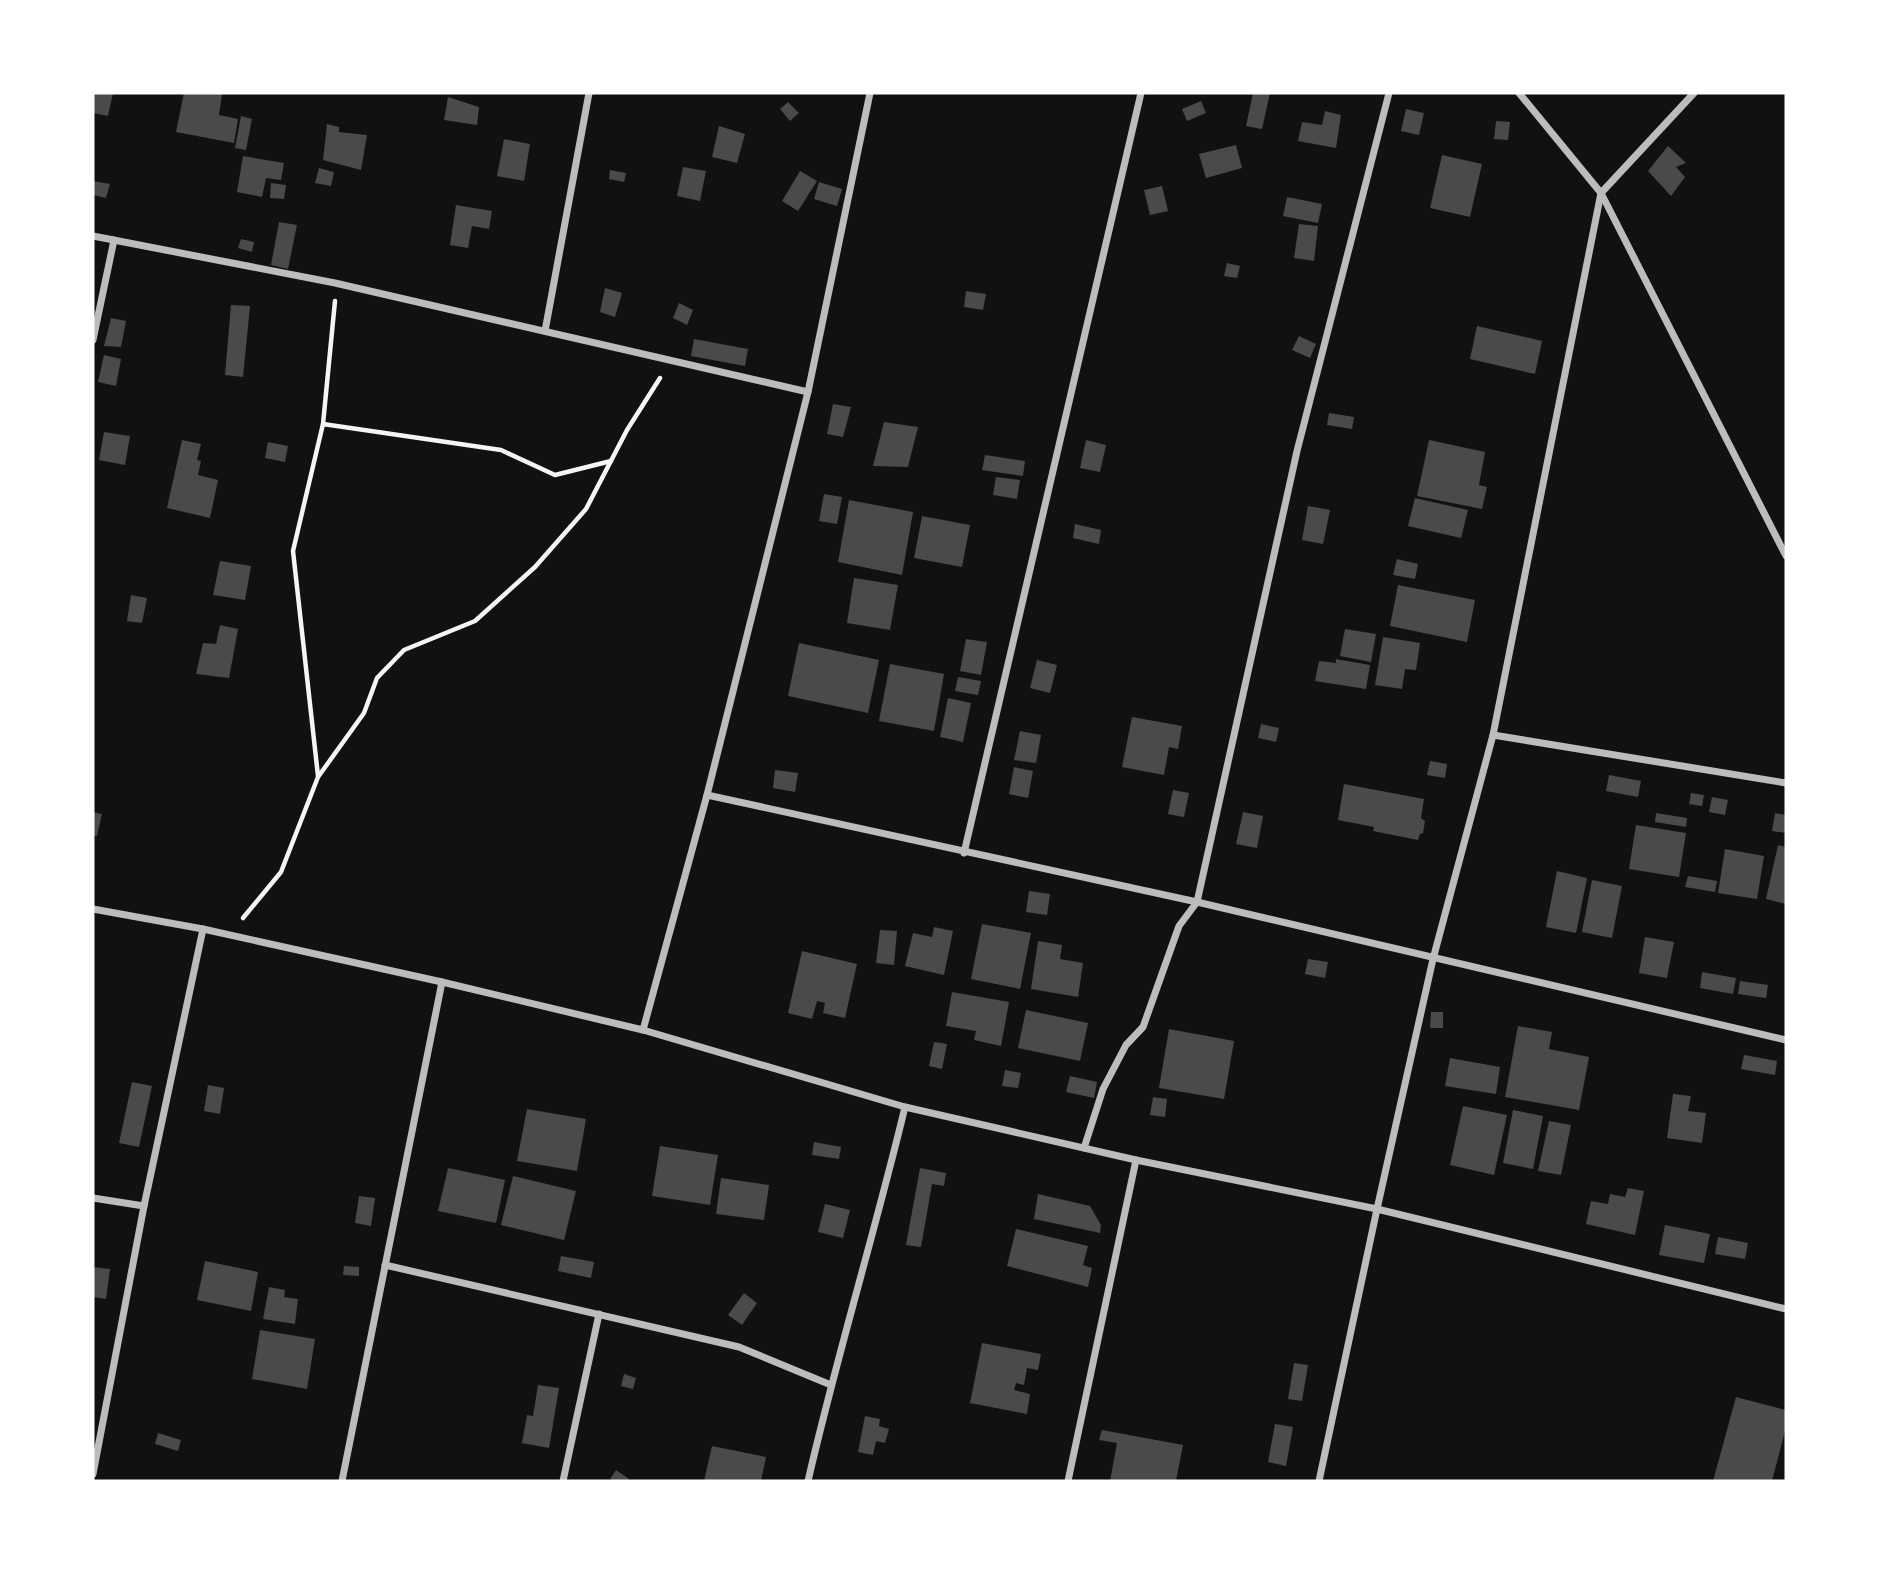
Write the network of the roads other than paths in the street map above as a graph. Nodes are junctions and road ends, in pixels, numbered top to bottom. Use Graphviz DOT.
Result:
graph roads {
  1 [pos="589,93"];
  2 [pos="870,93"];
  3 [pos="1141,93"];
  4 [pos="1389,93"];
  5 [pos="1519,93"];
  6 [pos="1694,93"];
  7 [pos="1601,193"];
  8 [pos="93,236"];
  9 [pos="114,240"];
  10 [pos="545,331"];
  11 [pos="93,340"];
  12 [pos="808,392"];
  13 [pos="1786,556"];
  14 [pos="1493,736"];
  15 [pos="1786,783"];
  16 [pos="707,795"];
  17 [pos="964,853"];
  18 [pos="1197,902"];
  19 [pos="93,909"];
  20 [pos="203,929"];
  21 [pos="1433,959"];
  22 [pos="442,982"];
  23 [pos="643,1030"];
  24 [pos="1786,1040"];
  25 [pos="905,1107"];
  26 [pos="1084,1148"];
  27 [pos="1136,1160"];
  28 [pos="93,1198"];
  29 [pos="144,1206"];
  30 [pos="1377,1209"];
  31 [pos="385,1265"];
  32 [pos="1786,1308"];
  33 [pos="599,1314"];
  34 [pos="831,1385"];
  35 [pos="93,1474"];
  36 [pos="342,1481"];
  37 [pos="563,1481"];
  38 [pos="808,1481"];
  39 [pos="1068,1481"];
  40 [pos="1319,1481"];
  1 -- 10 [label="street"];
  2 -- 12 [label="street"];
  3 -- 17 [label="street"];
  4 -- 18 [label="street"];
  5 -- 7 [label="street"];
  6 -- 7 [label="street"];
  7 -- 13 [label="street"];
  7 -- 14 [label="street"];
  8 -- 9 [label="street"];
  9 -- 10 [label="street"];
  9 -- 11 [label="street"];
  10 -- 12 [label="street"];
  12 -- 16 [label="street"];
  14 -- 15 [label="street"];
  14 -- 21 [label="street"];
  16 -- 17 [label="street"];
  16 -- 23 [label="street"];
  17 -- 18 [label="street"];
  18 -- 21 [label="street"];
  18 -- 26 [label="street"];
  19 -- 20 [label="street"];
  20 -- 22 [label="street"];
  20 -- 29 [label="street"];
  21 -- 24 [label="street"];
  21 -- 30 [label="street"];
  22 -- 23 [label="street"];
  22 -- 31 [label="street"];
  23 -- 25 [label="street"];
  25 -- 26 [label="street"];
  25 -- 34 [label="street"];
  26 -- 27 [label="street"];
  27 -- 30 [label="street"];
  27 -- 39 [label="street"];
  28 -- 29 [label="street"];
  29 -- 35 [label="street"];
  30 -- 32 [label="street"];
  30 -- 40 [label="street"];
  31 -- 33 [label="street"];
  31 -- 36 [label="street"];
  33 -- 34 [label="street"];
  33 -- 37 [label="street"];
  34 -- 38 [label="street"];
}
